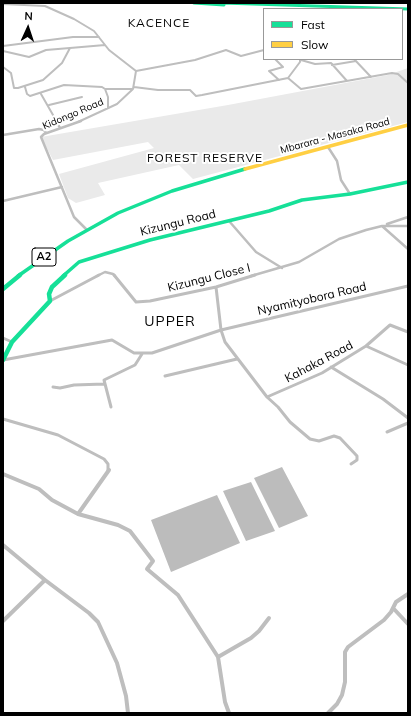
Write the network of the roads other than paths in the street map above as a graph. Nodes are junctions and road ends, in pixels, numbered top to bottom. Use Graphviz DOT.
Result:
graph roads {
  1 [pos="194,3"];
  2 [pos="222,3"];
  3 [pos="3,4"];
  4 [pos="319,8"];
  5 [pos="355,8"];
  6 [pos="99,37"];
  7 [pos="105,44"];
  8 [pos="3,46"];
  9 [pos="70,48"];
  10 [pos="263,50"];
  11 [pos="3,51"];
  12 [pos="276,60"];
  13 [pos="301,60"];
  14 [pos="355,60"];
  15 [pos="332,64"];
  16 [pos="3,67"];
  17 [pos="136,71"];
  18 [pos="371,77"];
  19 [pos="288,78"];
  20 [pos="279,80"];
  21 [pos="347,81"];
  22 [pos="408,83"];
  23 [pos="25,87"];
  24 [pos="134,88"];
  25 [pos="105,89"];
  26 [pos="41,94"];
  27 [pos="82,97"];
  28 [pos="49,105"];
  29 [pos="108,108"];
  30 [pos="408,125"];
  31 [pos="60,128"];
  32 [pos="46,133"];
  33 [pos="3,135"];
  34 [pos="328,147"];
  35 [pos="408,182"];
  36 [pos="62,187"];
  37 [pos="350,194"];
  38 [pos="3,201"];
  39 [pos="408,217"];
  40 [pos="229,221"];
  41 [pos="382,226"];
  42 [pos="408,226"];
  43 [pos="87,230"];
  44 [pos="408,249"];
  45 [pos="282,268"];
  46 [pos="408,286"];
  47 [pos="216,288"];
  48 [pos="3,289"];
  49 [pos="50,301"];
  50 [pos="221,330"];
  51 [pos="408,332"];
  52 [pos="3,338"];
  53 [pos="12,342"];
  54 [pos="366,346"];
  55 [pos="142,354"];
  56 [pos="237,359"];
  57 [pos="3,360"];
  58 [pos="408,365"];
  59 [pos="331,367"];
  60 [pos="165,376"];
  61 [pos="104,384"];
  62 [pos="52,387"];
  63 [pos="267,397"];
  64 [pos="111,407"];
  65 [pos="408,418"];
  66 [pos="3,419"];
  67 [pos="408,423"];
  68 [pos="387,432"];
  69 [pos="350,464"];
  70 [pos="3,474"];
  71 [pos="78,514"];
  72 [pos="3,545"];
  73 [pos="45,580"];
  74 [pos="408,594"];
  75 [pos="393,608"];
  76 [pos="269,618"];
  77 [pos="3,621"];
  78 [pos="408,624"];
  79 [pos="218,657"];
  80 [pos="128,713"];
  81 [pos="229,713"];
  82 [pos="328,713"];
  1 -- 4 [label="main road"];
  2 -- 5 [label="main road"];
  3 -- 6 [label="street"];
  6 -- 7 [label="street"];
  6 -- 8 [label="street"];
  7 -- 9 [label="street"];
  7 -- 17 [label="street"];
  9 -- 11 [label="street"];
  9 -- 23 [label="street"];
  10 -- 17 [label="street"];
  12 -- 20 [label="street"];
  13 -- 15 [label="street"];
  13 -- 19 [label="street"];
  14 -- 15 [label="street"];
  14 -- 18 [label="street"];
  15 -- 21 [label="street"];
  16 -- 23 [label="street"];
  17 -- 24 [label="street"];
  18 -- 21 [label="street"];
  18 -- 22 [label="street"];
  19 -- 20 [label="street"];
  19 -- 21 [label="street"];
  20 -- 24 [label="street"];
  23 -- 26 [label="street"];
  24 -- 25 [label="street"];
  24 -- 29 [label="street, Kidongo Road"];
  25 -- 26 [label="street"];
  25 -- 29 [label="street"];
  26 -- 28 [label="street"];
  27 -- 28 [label="street"];
  28 -- 31 [label="street"];
  29 -- 31 [label="street, Kidongo Road"];
  30 -- 34 [label="main road, Mbarara - Masaka Road / A2"];
  31 -- 32 [label="street, Kidongo Road"];
  32 -- 33 [label="street"];
  32 -- 36 [label="street, Kidongo Road"];
  34 -- 37 [label="street"];
  34 -- 43 [label="main road, Mbarara - Masaka Road / A2"];
  35 -- 37 [label="main road, Kizungu Road"];
  36 -- 38 [label="street"];
  36 -- 43 [label="street, Kidongo Road"];
  37 -- 40 [label="main road, Kizungu Road"];
  39 -- 41 [label="street"];
  40 -- 45 [label="street"];
  40 -- 49 [label="main road, Kizungu Road"];
  41 -- 42 [label="street"];
  41 -- 44 [label="street"];
  41 -- 45 [label="street, Kizungu Close I"];
  43 -- 48 [label="main road, A2"];
  45 -- 47 [label="street, Kizungu Close I"];
  46 -- 50 [label="street, Nyamityobora Road"];
  47 -- 49 [label="street, Kizungu Close I"];
  47 -- 50 [label="street"];
  49 -- 53 [label="main road, Kizungu Road"];
  50 -- 55 [label="street, Nyamityobora Road"];
  50 -- 56 [label="street"];
  51 -- 54 [label="street"];
  52 -- 53 [label="street"];
  53 -- 57 [label="main road, Kizungu Road"];
  54 -- 58 [label="street, Kahaka Road"];
  54 -- 59 [label="street, Kahaka Road"];
  55 -- 57 [label="street"];
  55 -- 61 [label="street"];
  56 -- 60 [label="street"];
  56 -- 63 [label="street"];
  59 -- 63 [label="street, Kahaka Road"];
  59 -- 65 [label="street"];
  61 -- 62 [label="street"];
  61 -- 64 [label="street"];
  63 -- 69 [label="street"];
  66 -- 71 [label="street"];
  67 -- 68 [label="street"];
  70 -- 71 [label="street"];
  71 -- 79 [label="street"];
  72 -- 73 [label="street"];
  73 -- 77 [label="street"];
  73 -- 80 [label="street"];
  74 -- 75 [label="street"];
  75 -- 78 [label="street"];
  75 -- 82 [label="street"];
  76 -- 79 [label="street"];
  79 -- 81 [label="street"];
}
